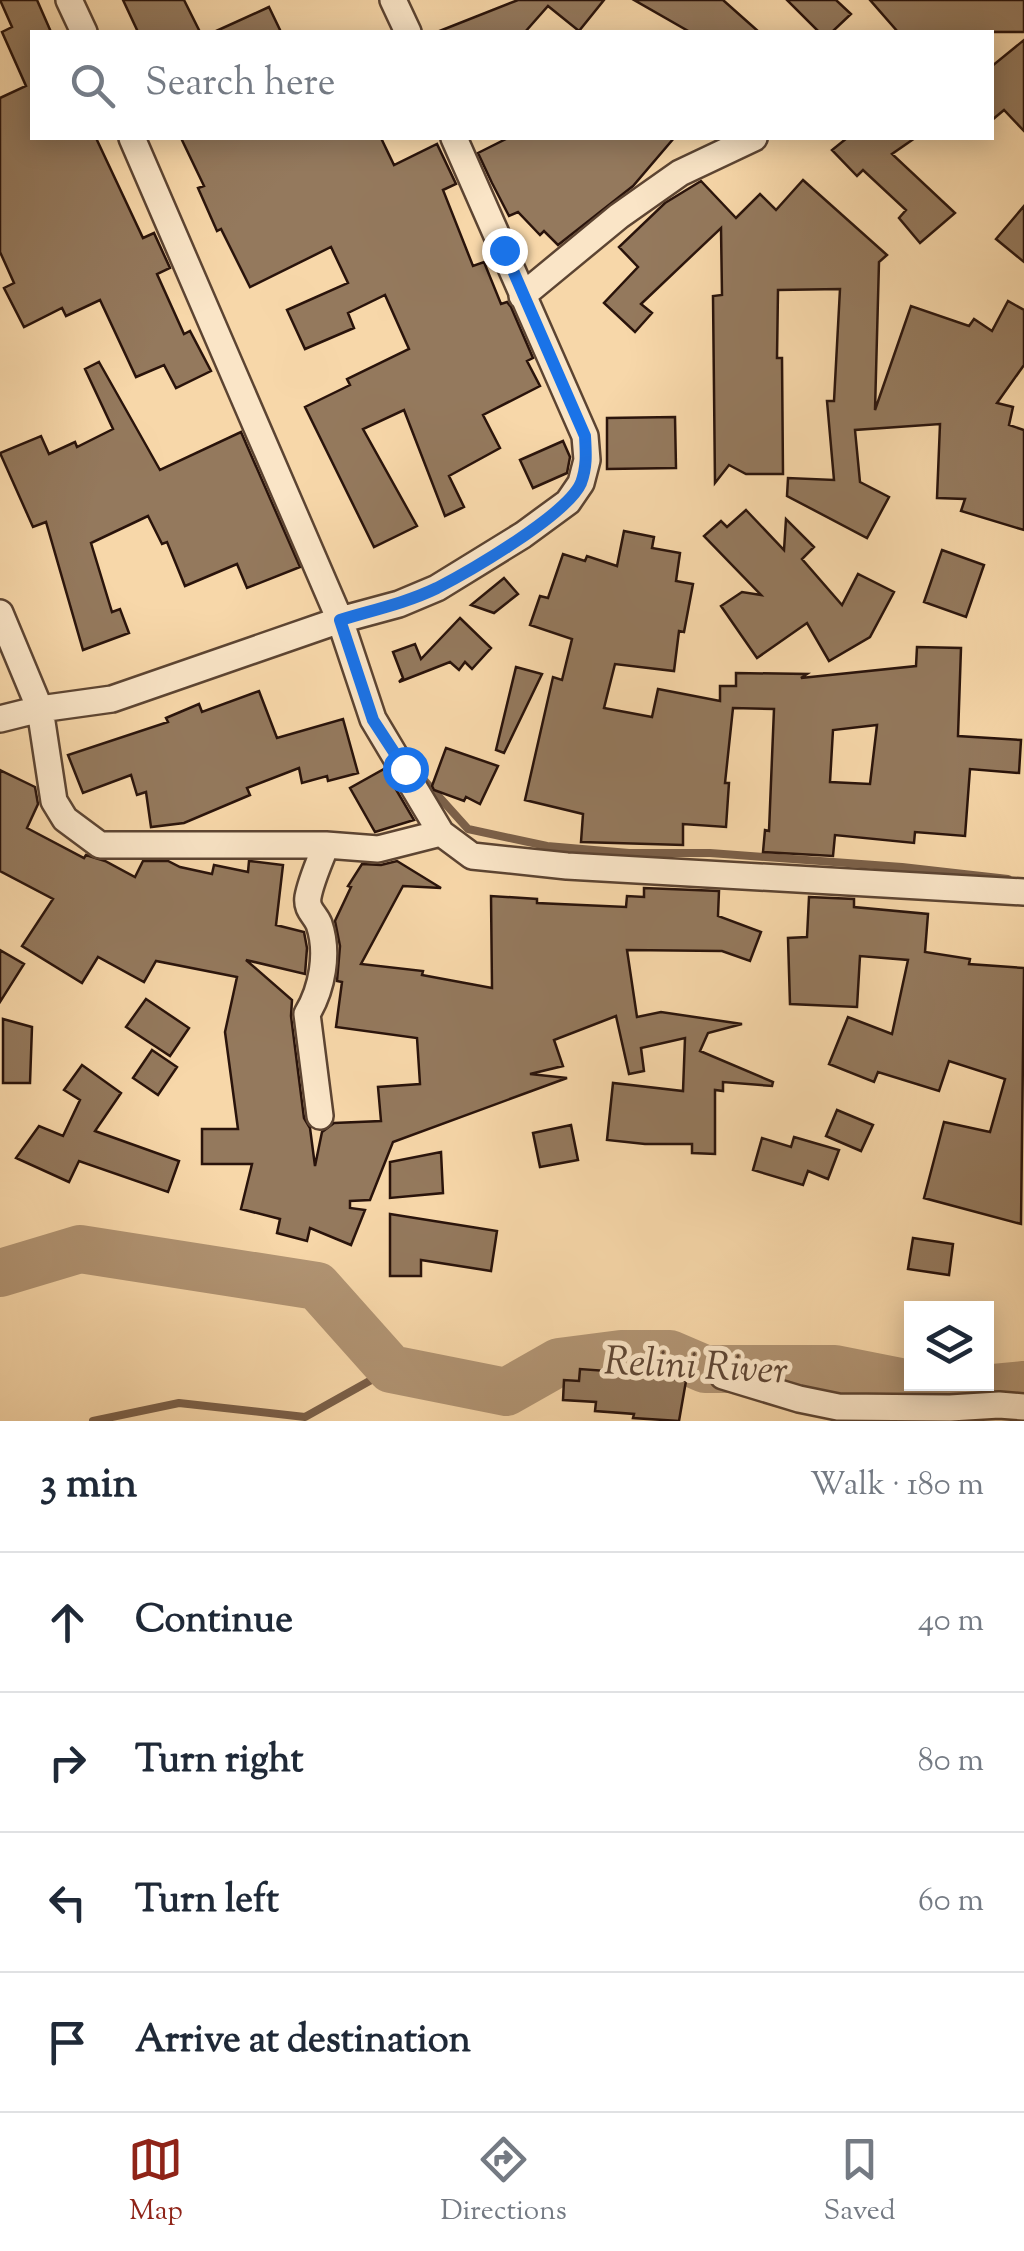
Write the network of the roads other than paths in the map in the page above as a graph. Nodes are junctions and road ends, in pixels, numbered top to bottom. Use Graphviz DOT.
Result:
graph roads {
  1 [pos="69,0"];
  2 [pos="392,0"];
  3 [pos="83,30"];
  4 [pos="407,30"];
  5 [pos="133,140"];
  6 [pos="455,140"];
  7 [pos="750,140"];
  8 [pos="522,296"];
  9 [pos="0,613"];
  10 [pos="340,620"];
  11 [pos="40,709"];
  12 [pos="0,719"];
  13 [pos="441,834"];
  14 [pos="326,844"];
  15 [pos="1024,892"];
  16 [pos="320,1116"];
  17 [pos="723,1376"];
  18 [pos="1024,1407"];
  1 -- 3 [label="street"];
  2 -- 4 [label="street"];
  5 -- 10 [label="street"];
  6 -- 8 [label="street"];
  7 -- 8 [label="street"];
  8 -- 10 [label="street"];
  9 -- 11 [label="street"];
  10 -- 11 [label="street"];
  10 -- 13 [label="street"];
  11 -- 12 [label="street"];
  11 -- 14 [label="street"];
  13 -- 14 [label="street"];
  13 -- 15 [label="street"];
  14 -- 16 [label="street"];
  17 -- 18 [label="street"];
}
